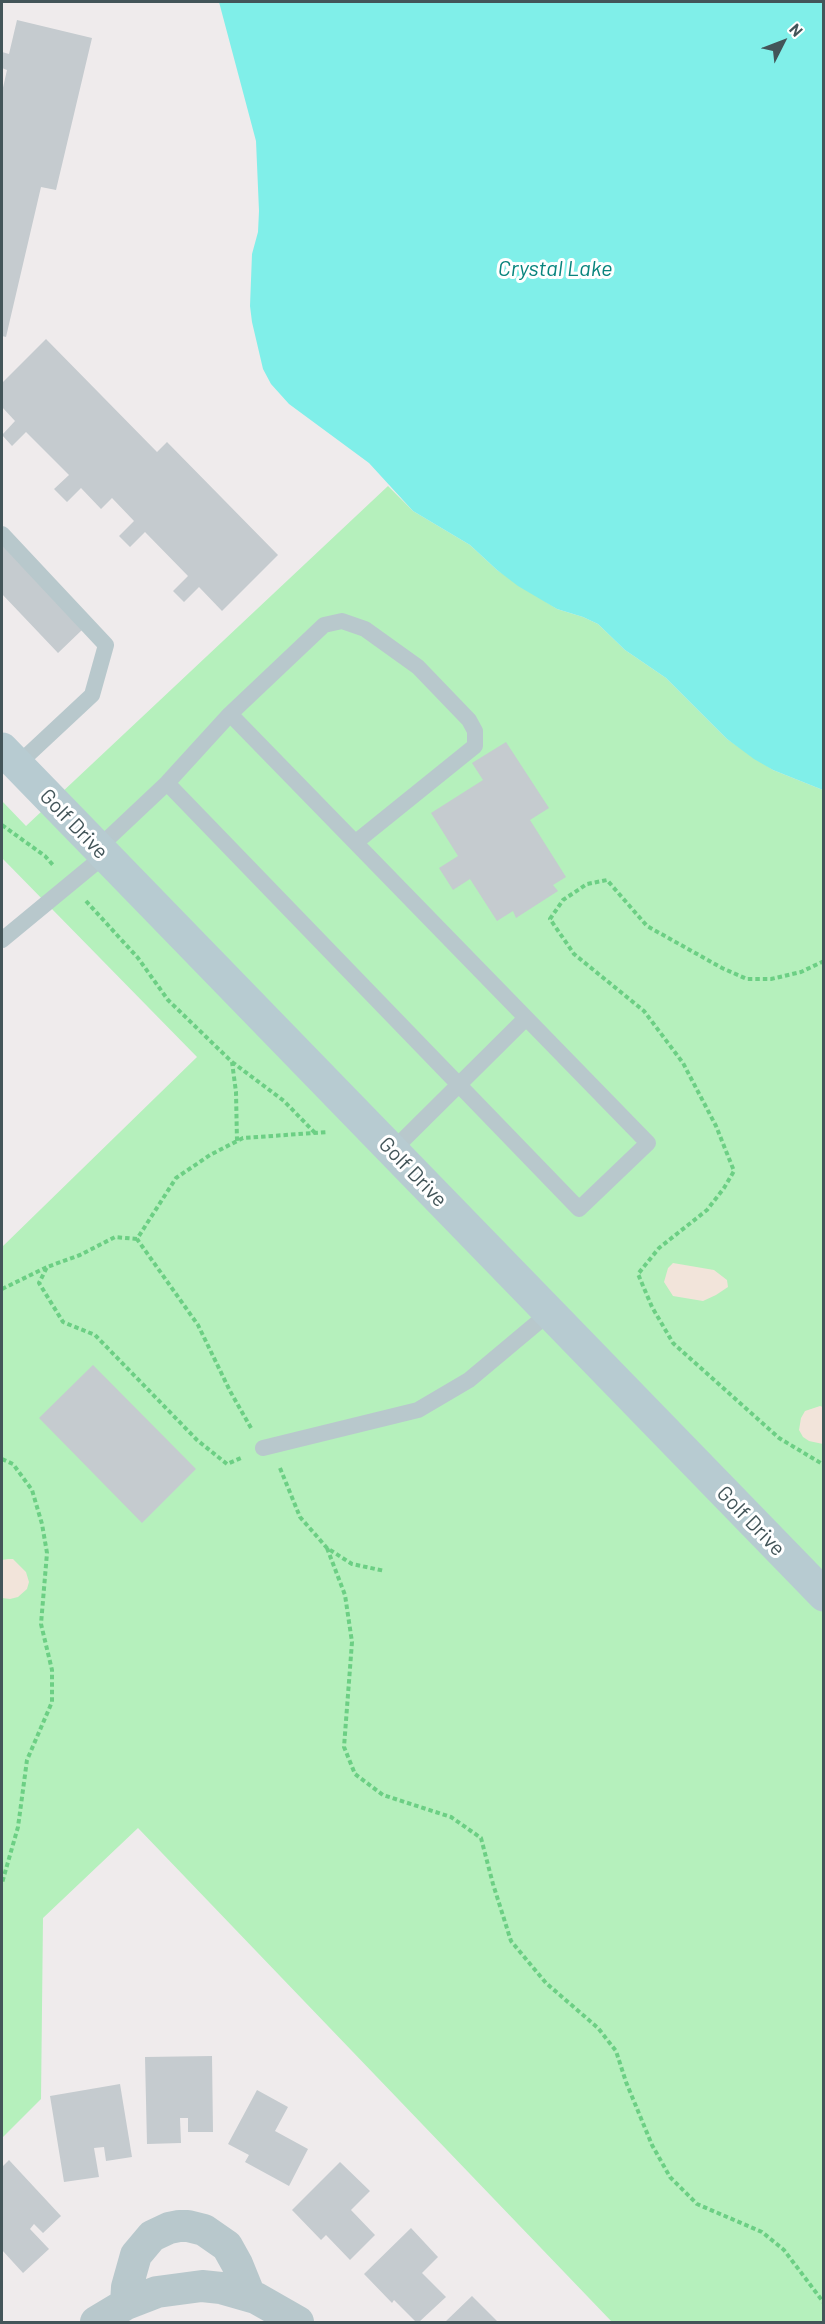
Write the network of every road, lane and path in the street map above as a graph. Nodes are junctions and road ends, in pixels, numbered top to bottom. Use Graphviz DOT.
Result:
graph roads {
  1 [pos="2,534"];
  2 [pos="230,714"];
  3 [pos="9,757"];
  4 [pos="167,783"];
  5 [pos="2,825"];
  6 [pos="356,842"];
  7 [pos="101,852"];
  8 [pos="55,867"];
  9 [pos="83,898"];
  10 [pos="2,940"];
  11 [pos="824,961"];
  12 [pos="526,1018"];
  13 [pos="232,1062"];
  14 [pos="459,1085"];
  15 [pos="315,1132"];
  16 [pos="381,1140"];
  17 [pos="237,1141"];
  18 [pos="136,1239"];
  19 [pos="47,1267"];
  20 [pos="2,1289"];
  21 [pos="549,1313"];
  22 [pos="263,1448"];
  23 [pos="2,1459"];
  24 [pos="824,1465"];
  25 [pos="327,1548"];
  26 [pos="385,1571"];
  27 [pos="824,1595"];
  28 [pos="2,1883"];
  29 [pos="250,2296"];
  30 [pos="824,2303"];
  31 [pos="126,2304"];
  32 [pos="96,2322"];
  33 [pos="298,2322"];
  1 -- 3 [label="lane"];
  2 -- 4 [label="lane"];
  2 -- 6 [label="lane"];
  2 -- 6 [label="lane"];
  3 -- 7 [label="street, Golf Drive"];
  4 -- 7 [label="lane"];
  4 -- 14 [label="lane"];
  5 -- 8 [label="path"];
  6 -- 12 [label="lane"];
  7 -- 10 [label="lane"];
  7 -- 16 [label="street, Golf Drive"];
  9 -- 13 [label="path"];
  11 -- 24 [label="path"];
  12 -- 14 [label="lane"];
  12 -- 14 [label="lane"];
  13 -- 15 [label="path"];
  13 -- 17 [label="path"];
  14 -- 16 [label="lane"];
  15 -- 16 [label="path"];
  15 -- 17 [label="path"];
  16 -- 21 [label="street, Golf Drive"];
  17 -- 18 [label="path"];
  18 -- 19 [label="path"];
  18 -- 22 [label="path"];
  19 -- 20 [label="path"];
  19 -- 22 [label="path"];
  21 -- 22 [label="lane"];
  21 -- 27 [label="street, Golf Drive"];
  22 -- 25 [label="path"];
  23 -- 28 [label="path"];
  25 -- 26 [label="path"];
  25 -- 30 [label="path"];
  29 -- 31 [label="street"];
  29 -- 31 [label="street"];
  29 -- 33 [label="street"];
  31 -- 32 [label="street"];
}
